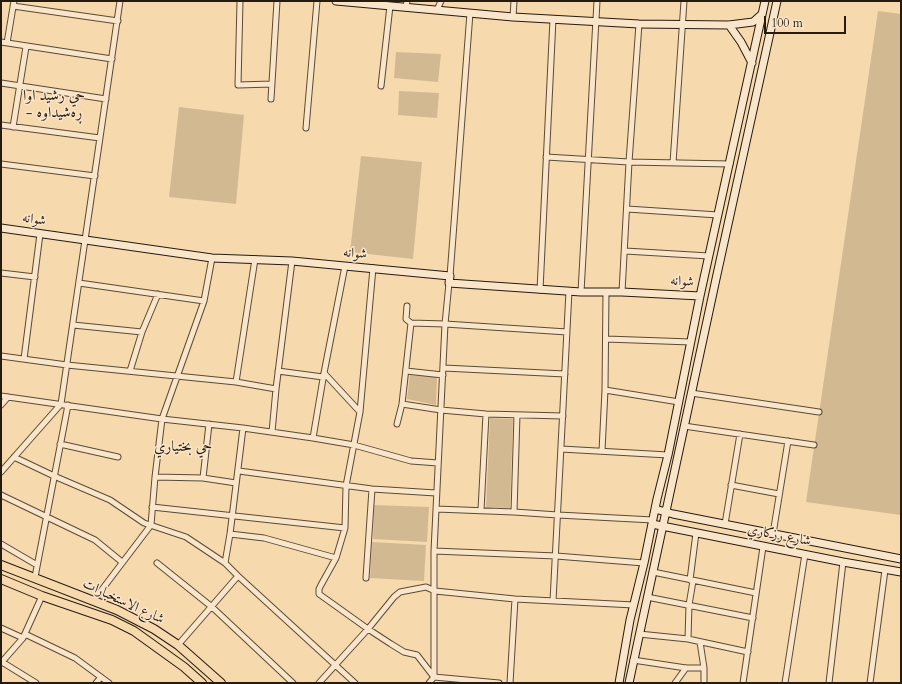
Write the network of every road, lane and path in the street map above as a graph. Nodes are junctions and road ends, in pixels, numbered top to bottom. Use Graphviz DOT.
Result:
graph roads {
  1 [pos="120,1"];
  2 [pos="240,1"];
  3 [pos="277,1"];
  4 [pos="317,1"];
  5 [pos="336,1"];
  6 [pos="441,1"];
  7 [pos="514,1"];
  8 [pos="597,1"];
  9 [pos="684,1"];
  10 [pos="765,1"];
  11 [pos="777,1"];
  12 [pos="354,2"];
  13 [pos="13,4"];
  14 [pos="406,4"];
  15 [pos="390,6"];
  16 [pos="437,10"];
  17 [pos="470,13"];
  18 [pos="763,14"];
  19 [pos="513,17"];
  20 [pos="553,19"];
  21 [pos="118,21"];
  22 [pos="596,21"];
  23 [pos="639,24"];
  24 [pos="682,24"];
  25 [pos="730,25"];
  26 [pos="4,43"];
  27 [pos="26,47"];
  28 [pos="112,59"];
  29 [pos="752,63"];
  30 [pos="1,83"];
  31 [pos="272,84"];
  32 [pos="20,86"];
  33 [pos="381,86"];
  34 [pos="106,99"];
  35 [pos="272,99"];
  36 [pos="1,124"];
  37 [pos="13,127"];
  38 [pos="306,128"];
  39 [pos="100,138"];
  40 [pos="546,157"];
  41 [pos="588,160"];
  42 [pos="629,162"];
  43 [pos="673,162"];
  44 [pos="1,164"];
  45 [pos="730,164"];
  46 [pos="95,176"];
  47 [pos="627,209"];
  48 [pos="718,215"];
  49 [pos="1,228"];
  50 [pos="40,234"];
  51 [pos="85,239"];
  52 [pos="625,251"];
  53 [pos="709,256"];
  54 [pos="212,258"];
  55 [pos="255,259"];
  56 [pos="292,261"];
  57 [pos="345,266"];
  58 [pos="373,268"];
  59 [pos="1,273"];
  60 [pos="35,277"];
  61 [pos="449,279"];
  62 [pos="79,283"];
  63 [pos="540,290"];
  64 [pos="569,292"];
  65 [pos="581,292"];
  66 [pos="606,292"];
  67 [pos="622,292"];
  68 [pos="158,294"];
  69 [pos="700,296"];
  70 [pos="204,301"];
  71 [pos="407,306"];
  72 [pos="411,323"];
  73 [pos="445,324"];
  74 [pos="73,325"];
  75 [pos="142,332"];
  76 [pos="567,332"];
  77 [pos="606,339"];
  78 [pos="691,342"];
  79 [pos="1,356"];
  80 [pos="24,359"];
  81 [pos="67,365"];
  82 [pos="444,368"];
  83 [pos="130,371"];
  84 [pos="278,371"];
  85 [pos="406,371"];
  86 [pos="564,374"];
  87 [pos="323,375"];
  88 [pos="443,375"];
  89 [pos="176,377"];
  90 [pos="236,382"];
  91 [pos="276,389"];
  92 [pos="605,390"];
  93 [pos="691,393"];
  94 [pos="1,396"];
  95 [pos="8,397"];
  96 [pos="679,402"];
  97 [pos="61,404"];
  98 [pos="402,404"];
  99 [pos="1,405"];
  100 [pos="68,405"];
  101 [pos="441,410"];
  102 [pos="360,412"];
  103 [pos="819,412"];
  104 [pos="486,414"];
  105 [pos="517,415"];
  106 [pos="562,416"];
  107 [pos="162,419"];
  108 [pos="209,424"];
  109 [pos="397,424"];
  110 [pos="684,426"];
  111 [pos="243,428"];
  112 [pos="272,432"];
  113 [pos="740,434"];
  114 [pos="313,438"];
  115 [pos="788,441"];
  116 [pos="60,444"];
  117 [pos="354,445"];
  118 [pos="814,445"];
  119 [pos="561,449"];
  120 [pos="602,451"];
  121 [pos="668,455"];
  122 [pos="14,457"];
  123 [pos="118,457"];
  124 [pos="438,463"];
  125 [pos="238,471"];
  126 [pos="1,472"];
  127 [pos="54,476"];
  128 [pos="155,477"];
  129 [pos="203,478"];
  130 [pos="236,483"];
  131 [pos="731,485"];
  132 [pos="346,486"];
  133 [pos="372,489"];
  134 [pos="436,493"];
  135 [pos="779,494"];
  136 [pos="1,495"];
  137 [pos="657,498"];
  138 [pos="668,500"];
  139 [pos="152,507"];
  140 [pos="436,509"];
  141 [pos="655,509"];
  142 [pos="481,510"];
  143 [pos="514,512"];
  144 [pos="666,512"];
  145 [pos="233,515"];
  146 [pos="678,515"];
  147 [pos="46,516"];
  148 [pos="558,516"];
  149 [pos="652,522"];
  150 [pos="725,524"];
  151 [pos="151,525"];
  152 [pos="663,526"];
  153 [pos="344,528"];
  154 [pos="685,530"];
  155 [pos="696,533"];
  156 [pos="230,534"];
  157 [pos="773,534"];
  158 [pos="649,538"];
  159 [pos="660,540"];
  160 [pos="1,544"];
  161 [pos="763,547"];
  162 [pos="658,548"];
  163 [pos="434,551"];
  164 [pos="805,554"];
  165 [pos="556,556"];
  166 [pos="336,558"];
  167 [pos="901,559"];
  168 [pos="122,562"];
  169 [pos="843,562"];
  170 [pos="157,563"];
  171 [pos="225,563"];
  172 [pos="644,563"];
  173 [pos="37,564"];
  174 [pos="1,565"];
  175 [pos="885,570"];
  176 [pos="653,572"];
  177 [pos="901,572"];
  178 [pos="238,576"];
  179 [pos="35,577"];
  180 [pos="366,578"];
  181 [pos="1,579"];
  182 [pos="692,580"];
  183 [pos="435,591"];
  184 [pos="756,593"];
  185 [pos="42,596"];
  186 [pos="647,598"];
  187 [pos="515,599"];
  188 [pos="94,600"];
  189 [pos="554,601"];
  190 [pos="634,605"];
  191 [pos="689,605"];
  192 [pos="212,607"];
  193 [pos="116,610"];
  194 [pos="753,618"];
  195 [pos="112,620"];
  196 [pos="1,628"];
  197 [pos="368,629"];
  198 [pos="639,634"];
  199 [pos="24,636"];
  200 [pos="688,639"];
  201 [pos="700,642"];
  202 [pos="178,644"];
  203 [pos="748,652"];
  204 [pos="634,660"];
  205 [pos="1,662"];
  206 [pos="335,666"];
  207 [pos="686,668"];
  208 [pos="704,668"];
  209 [pos="102,677"];
  210 [pos="434,677"];
  211 [pos="36,683"];
  212 [pos="96,683"];
  213 [pos="109,683"];
  214 [pos="202,683"];
  215 [pos="221,683"];
  216 [pos="293,683"];
  217 [pos="319,683"];
  218 [pos="355,683"];
  219 [pos="429,683"];
  220 [pos="498,683"];
  221 [pos="510,683"];
  222 [pos="619,683"];
  223 [pos="629,683"];
  224 [pos="675,683"];
  225 [pos="704,683"];
  226 [pos="743,683"];
  227 [pos="785,683"];
  228 [pos="829,683"];
  229 [pos="870,683"];
  1 -- 21 [label="street"];
  2 -- 31 [label="street"];
  3 -- 31 [label="street"];
  4 -- 38 [label="street"];
  5 -- 12 [label="street"];
  6 -- 16 [label="street"];
  7 -- 19 [label="street"];
  8 -- 22 [label="street"];
  9 -- 24 [label="street"];
  10 -- 18 [label="street"];
  11 -- 93 [label="street"];
  12 -- 15 [label="street"];
  13 -- 21 [label="street"];
  13 -- 26 [label="street"];
  14 -- 15 [label="street"];
  14 -- 16 [label="street"];
  15 -- 33 [label="street"];
  16 -- 17 [label="street"];
  17 -- 19 [label="street"];
  17 -- 61 [label="street"];
  18 -- 25 [label="street"];
  18 -- 29 [label="street"];
  19 -- 20 [label="street"];
  20 -- 22 [label="street"];
  20 -- 40 [label="street"];
  21 -- 28 [label="street"];
  22 -- 23 [label="street"];
  22 -- 41 [label="street"];
  23 -- 24 [label="street"];
  23 -- 42 [label="street"];
  24 -- 25 [label="street"];
  24 -- 43 [label="street"];
  25 -- 29 [label="street"];
  26 -- 27 [label="street"];
  27 -- 28 [label="street"];
  27 -- 32 [label="street"];
  28 -- 34 [label="street"];
  29 -- 45 [label="street"];
  30 -- 32 [label="street"];
  31 -- 35 [label="street"];
  32 -- 34 [label="street"];
  32 -- 37 [label="street"];
  34 -- 39 [label="street"];
  36 -- 37 [label="street"];
  37 -- 39 [label="street"];
  39 -- 46 [label="street"];
  40 -- 41 [label="street"];
  40 -- 63 [label="street"];
  41 -- 42 [label="street"];
  41 -- 65 [label="street"];
  42 -- 43 [label="street"];
  42 -- 47 [label="street"];
  43 -- 45 [label="street"];
  44 -- 46 [label="street"];
  45 -- 48 [label="street"];
  46 -- 51 [label="street"];
  47 -- 48 [label="street"];
  47 -- 52 [label="street"];
  48 -- 53 [label="street"];
  49 -- 50 [label="street, شوانە"];
  50 -- 51 [label="street, شوانە"];
  50 -- 60 [label="street"];
  51 -- 54 [label="street, شوانە"];
  51 -- 62 [label="street"];
  52 -- 53 [label="street"];
  52 -- 67 [label="street"];
  53 -- 69 [label="street"];
  54 -- 55 [label="street, شوانە"];
  54 -- 70 [label="street"];
  55 -- 56 [label="street, شوانە"];
  55 -- 90 [label="street"];
  56 -- 57 [label="street, شوانە"];
  56 -- 84 [label="street"];
  57 -- 58 [label="street, شوانە"];
  57 -- 87 [label="street"];
  58 -- 61 [label="street, شوانە"];
  58 -- 102 [label="street"];
  59 -- 60 [label="street"];
  60 -- 80 [label="street"];
  61 -- 63 [label="street, شوانە"];
  61 -- 73 [label="street"];
  62 -- 68 [label="street"];
  62 -- 74 [label="street"];
  63 -- 64 [label="street, شوانە"];
  64 -- 65 [label="street, شوانە"];
  64 -- 76 [label="street"];
  65 -- 66 [label="street, شوانە"];
  66 -- 67 [label="street, شوانە"];
  66 -- 77 [label="street"];
  67 -- 69 [label="street, شوانە"];
  68 -- 70 [label="street"];
  68 -- 75 [label="street"];
  69 -- 78 [label="street"];
  70 -- 89 [label="street"];
  71 -- 72 [label="street"];
  72 -- 73 [label="street"];
  72 -- 85 [label="street"];
  73 -- 76 [label="street"];
  73 -- 82 [label="street"];
  74 -- 75 [label="street"];
  74 -- 81 [label="street"];
  75 -- 83 [label="street"];
  76 -- 86 [label="street"];
  77 -- 78 [label="street"];
  77 -- 92 [label="street"];
  78 -- 96 [label="street"];
  79 -- 80 [label="street"];
  80 -- 81 [label="street"];
  81 -- 83 [label="street"];
  81 -- 97 [label="street"];
  82 -- 86 [label="street"];
  82 -- 88 [label="street"];
  83 -- 89 [label="street"];
  84 -- 87 [label="street"];
  84 -- 91 [label="street"];
  85 -- 88 [label="street"];
  85 -- 98 [label="street"];
  86 -- 106 [label="street"];
  87 -- 102 [label="street"];
  87 -- 114 [label="street"];
  88 -- 101 [label="street"];
  89 -- 90 [label="street"];
  89 -- 107 [label="street"];
  90 -- 91 [label="street"];
  91 -- 112 [label="street"];
  92 -- 96 [label="street"];
  92 -- 120 [label="street"];
  93 -- 103 [label="street"];
  93 -- 110 [label="street"];
  94 -- 95 [label="street"];
  95 -- 97 [label="street"];
  95 -- 99 [label="street"];
  96 -- 121 [label="street"];
  97 -- 100 [label="street"];
  97 -- 122 [label="street"];
  98 -- 101 [label="street"];
  98 -- 109 [label="street"];
  100 -- 107 [label="street"];
  100 -- 116 [label="street"];
  101 -- 104 [label="street"];
  101 -- 124 [label="street"];
  102 -- 117 [label="street"];
  104 -- 105 [label="street"];
  104 -- 142 [label="street"];
  105 -- 106 [label="street"];
  105 -- 143 [label="street"];
  106 -- 119 [label="street"];
  107 -- 108 [label="street"];
  107 -- 128 [label="street"];
  108 -- 111 [label="street"];
  108 -- 129 [label="street"];
  110 -- 113 [label="street"];
  110 -- 138 [label="street"];
  111 -- 112 [label="street"];
  111 -- 125 [label="street"];
  112 -- 114 [label="street"];
  113 -- 115 [label="street"];
  113 -- 131 [label="street"];
  114 -- 117 [label="street"];
  115 -- 118 [label="street"];
  115 -- 135 [label="street"];
  116 -- 123 [label="street"];
  116 -- 127 [label="street"];
  117 -- 124 [label="street"];
  117 -- 132 [label="street"];
  119 -- 120 [label="street"];
  119 -- 148 [label="street"];
  120 -- 121 [label="street"];
  121 -- 137 [label="street"];
  122 -- 126 [label="street"];
  122 -- 127 [label="street"];
  124 -- 134 [label="street"];
  125 -- 130 [label="street"];
  125 -- 132 [label="street"];
  127 -- 147 [label="street"];
  127 -- 151 [label="street"];
  128 -- 129 [label="street"];
  128 -- 139 [label="street"];
  129 -- 130 [label="street"];
  130 -- 145 [label="street"];
  131 -- 135 [label="street"];
  131 -- 150 [label="street"];
  132 -- 133 [label="street"];
  132 -- 153 [label="street"];
  133 -- 134 [label="street"];
  133 -- 180 [label="street"];
  134 -- 140 [label="street"];
  135 -- 157 [label="street"];
  136 -- 147 [label="street"];
  137 -- 138 [label="street"];
  137 -- 141 [label="street"];
  138 -- 144 [label="street"];
  138 -- 146 [label="street"];
  139 -- 145 [label="street"];
  139 -- 151 [label="street"];
  140 -- 142 [label="street"];
  140 -- 163 [label="street"];
  141 -- 144 [label="street, شارع رزكاري"];
  141 -- 149 [label="street"];
  142 -- 143 [label="street"];
  143 -- 148 [label="street"];
  144 -- 146 [label="street, شارع رزكاري"];
  144 -- 152 [label="street"];
  145 -- 153 [label="street"];
  145 -- 156 [label="street"];
  146 -- 150 [label="street, شارع رزكاري"];
  147 -- 168 [label="street"];
  147 -- 173 [label="street"];
  148 -- 149 [label="street"];
  148 -- 165 [label="street"];
  149 -- 152 [label="street, شارع رزكاري"];
  149 -- 158 [label="street"];
  150 -- 157 [label="street, شارع رزكاري"];
  151 -- 168 [label="street"];
  151 -- 171 [label="street"];
  152 -- 154 [label="street, شارع رزكاري"];
  152 -- 159 [label="street"];
  153 -- 166 [label="street"];
  154 -- 155 [label="street, شارع رزكاري"];
  154 -- 162 [label="street"];
  155 -- 161 [label="street, شارع رزكاري"];
  155 -- 182 [label="street"];
  156 -- 166 [label="street"];
  156 -- 171 [label="street"];
  157 -- 167 [label="street, شارع رزكاري"];
  158 -- 159 [label="street"];
  158 -- 172 [label="street"];
  159 -- 162 [label="street"];
  160 -- 173 [label="street"];
  161 -- 164 [label="street, شارع رزكاري"];
  161 -- 184 [label="street"];
  162 -- 176 [label="street"];
  163 -- 165 [label="street"];
  163 -- 183 [label="street"];
  164 -- 169 [label="street, شارع رزكاري"];
  164 -- 227 [label="street"];
  165 -- 172 [label="street"];
  165 -- 189 [label="street"];
  166 -- 197 [label="street"];
  168 -- 188 [label="street"];
  169 -- 175 [label="street, شارع رزكاري"];
  169 -- 228 [label="street"];
  170 -- 192 [label="street"];
  171 -- 178 [label="street"];
  172 -- 190 [label="street"];
  173 -- 179 [label="street"];
  174 -- 179 [label="main road, شارع الاستخبارات"];
  175 -- 177 [label="street, شارع رزكاري"];
  175 -- 229 [label="street"];
  176 -- 182 [label="street"];
  176 -- 186 [label="street"];
  178 -- 192 [label="street"];
  178 -- 206 [label="street"];
  179 -- 188 [label="main road, شارع الاستخبارات"];
  181 -- 185 [label="main road, شارع الاستخبارات"];
  182 -- 184 [label="street"];
  182 -- 191 [label="street"];
  183 -- 187 [label="street"];
  183 -- 197 [label="street"];
  183 -- 210 [label="street"];
  184 -- 194 [label="street"];
  185 -- 195 [label="main road, شارع الاستخبارات"];
  185 -- 199 [label="street"];
  186 -- 191 [label="street"];
  186 -- 198 [label="street"];
  187 -- 189 [label="street"];
  187 -- 221 [label="street"];
  188 -- 193 [label="main road, شارع الاستخبارات"];
  189 -- 190 [label="street"];
  190 -- 222 [label="street"];
  191 -- 194 [label="street"];
  191 -- 200 [label="street"];
  192 -- 202 [label="street"];
  192 -- 216 [label="street"];
  193 -- 195 [label="main road"];
  193 -- 202 [label="main road, شارع الاستخبارات"];
  194 -- 203 [label="street"];
  195 -- 214 [label="main road, شارع الاستخبارات"];
  196 -- 199 [label="street"];
  197 -- 206 [label="street"];
  197 -- 210 [label="street"];
  198 -- 200 [label="street"];
  198 -- 204 [label="street"];
  199 -- 205 [label="street"];
  199 -- 209 [label="street"];
  200 -- 201 [label="street"];
  201 -- 203 [label="street"];
  201 -- 208 [label="street"];
  202 -- 215 [label="main road, شارع الاستخبارات"];
  203 -- 226 [label="street"];
  204 -- 207 [label="street"];
  204 -- 223 [label="street"];
  205 -- 211 [label="street"];
  206 -- 217 [label="street"];
  206 -- 218 [label="street"];
  207 -- 208 [label="street"];
  207 -- 224 [label="street"];
  208 -- 225 [label="street"];
  209 -- 212 [label="street"];
  209 -- 213 [label="street"];
  210 -- 219 [label="street"];
  210 -- 220 [label="street"];
}
